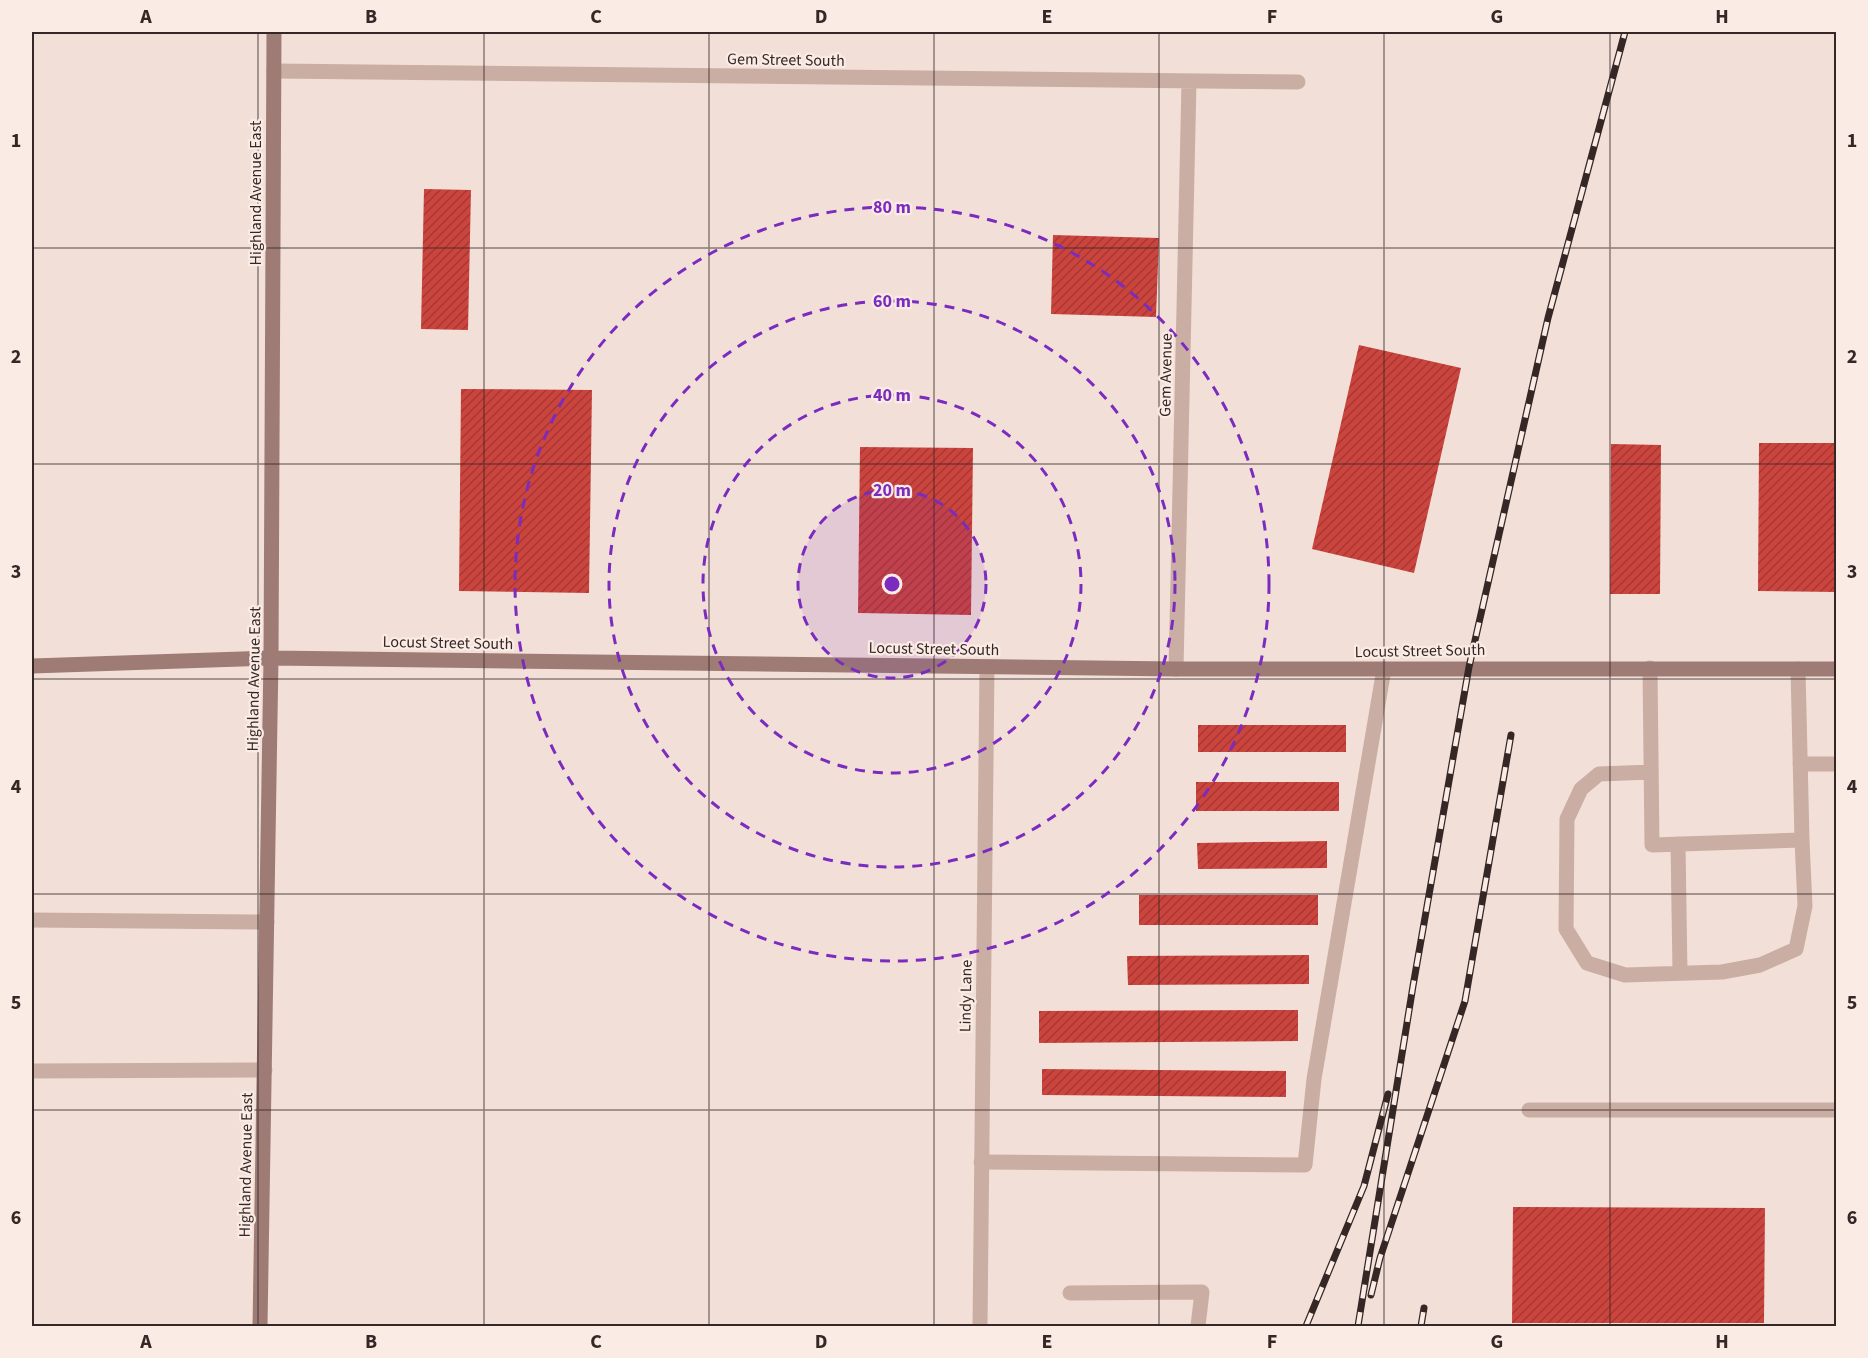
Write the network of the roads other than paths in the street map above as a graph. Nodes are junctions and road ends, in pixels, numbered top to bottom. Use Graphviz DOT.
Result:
graph roads {
  1 [pos="274,32"];
  2 [pos="274,71"];
  3 [pos="1190,82"];
  4 [pos="1298,82"];
  5 [pos="271,658"];
  6 [pos="32,666"];
  7 [pos="987,667"];
  8 [pos="1650,668"];
  9 [pos="1176,669"];
  10 [pos="1384,669"];
  11 [pos="1798,669"];
  12 [pos="1836,669"];
  13 [pos="1800,764"];
  14 [pos="1836,764"];
  15 [pos="1651,772"];
  16 [pos="1802,840"];
  17 [pos="1678,844"];
  18 [pos="32,920"];
  19 [pos="267,922"];
  20 [pos="1680,973"];
  21 [pos="265,1070"];
  22 [pos="32,1071"];
  23 [pos="1529,1110"];
  24 [pos="1836,1110"];
  25 [pos="981,1162"];
  26 [pos="1070,1293"];
  27 [pos="260,1326"];
  28 [pos="980,1326"];
  29 [pos="1198,1326"];
  1 -- 2 [label="street, Highland Avenue East"];
  2 -- 3 [label="street, Gem Street South"];
  2 -- 5 [label="street, Highland Avenue East"];
  3 -- 4 [label="street, Gem Street South"];
  3 -- 9 [label="street, Gem Avenue"];
  5 -- 6 [label="street, Locust Street South"];
  5 -- 7 [label="street, Locust Street South"];
  5 -- 19 [label="street, Highland Avenue East"];
  7 -- 9 [label="street, Locust Street South"];
  7 -- 25 [label="street, Lindy Lane"];
  8 -- 10 [label="street, Locust Street South"];
  8 -- 11 [label="street, Locust Street South"];
  8 -- 15 [label="street"];
  9 -- 10 [label="street, Locust Street South"];
  10 -- 25 [label="street"];
  11 -- 12 [label="street, Locust Street South"];
  11 -- 13 [label="street"];
  13 -- 14 [label="street"];
  13 -- 16 [label="street"];
  15 -- 17 [label="street"];
  15 -- 20 [label="street"];
  16 -- 17 [label="street"];
  16 -- 20 [label="street"];
  17 -- 20 [label="street"];
  18 -- 19 [label="street"];
  19 -- 21 [label="street, Highland Avenue East"];
  21 -- 22 [label="street"];
  21 -- 27 [label="street, Highland Avenue East"];
  23 -- 24 [label="street"];
  25 -- 28 [label="street, Lindy Lane"];
  26 -- 29 [label="street"];
}
